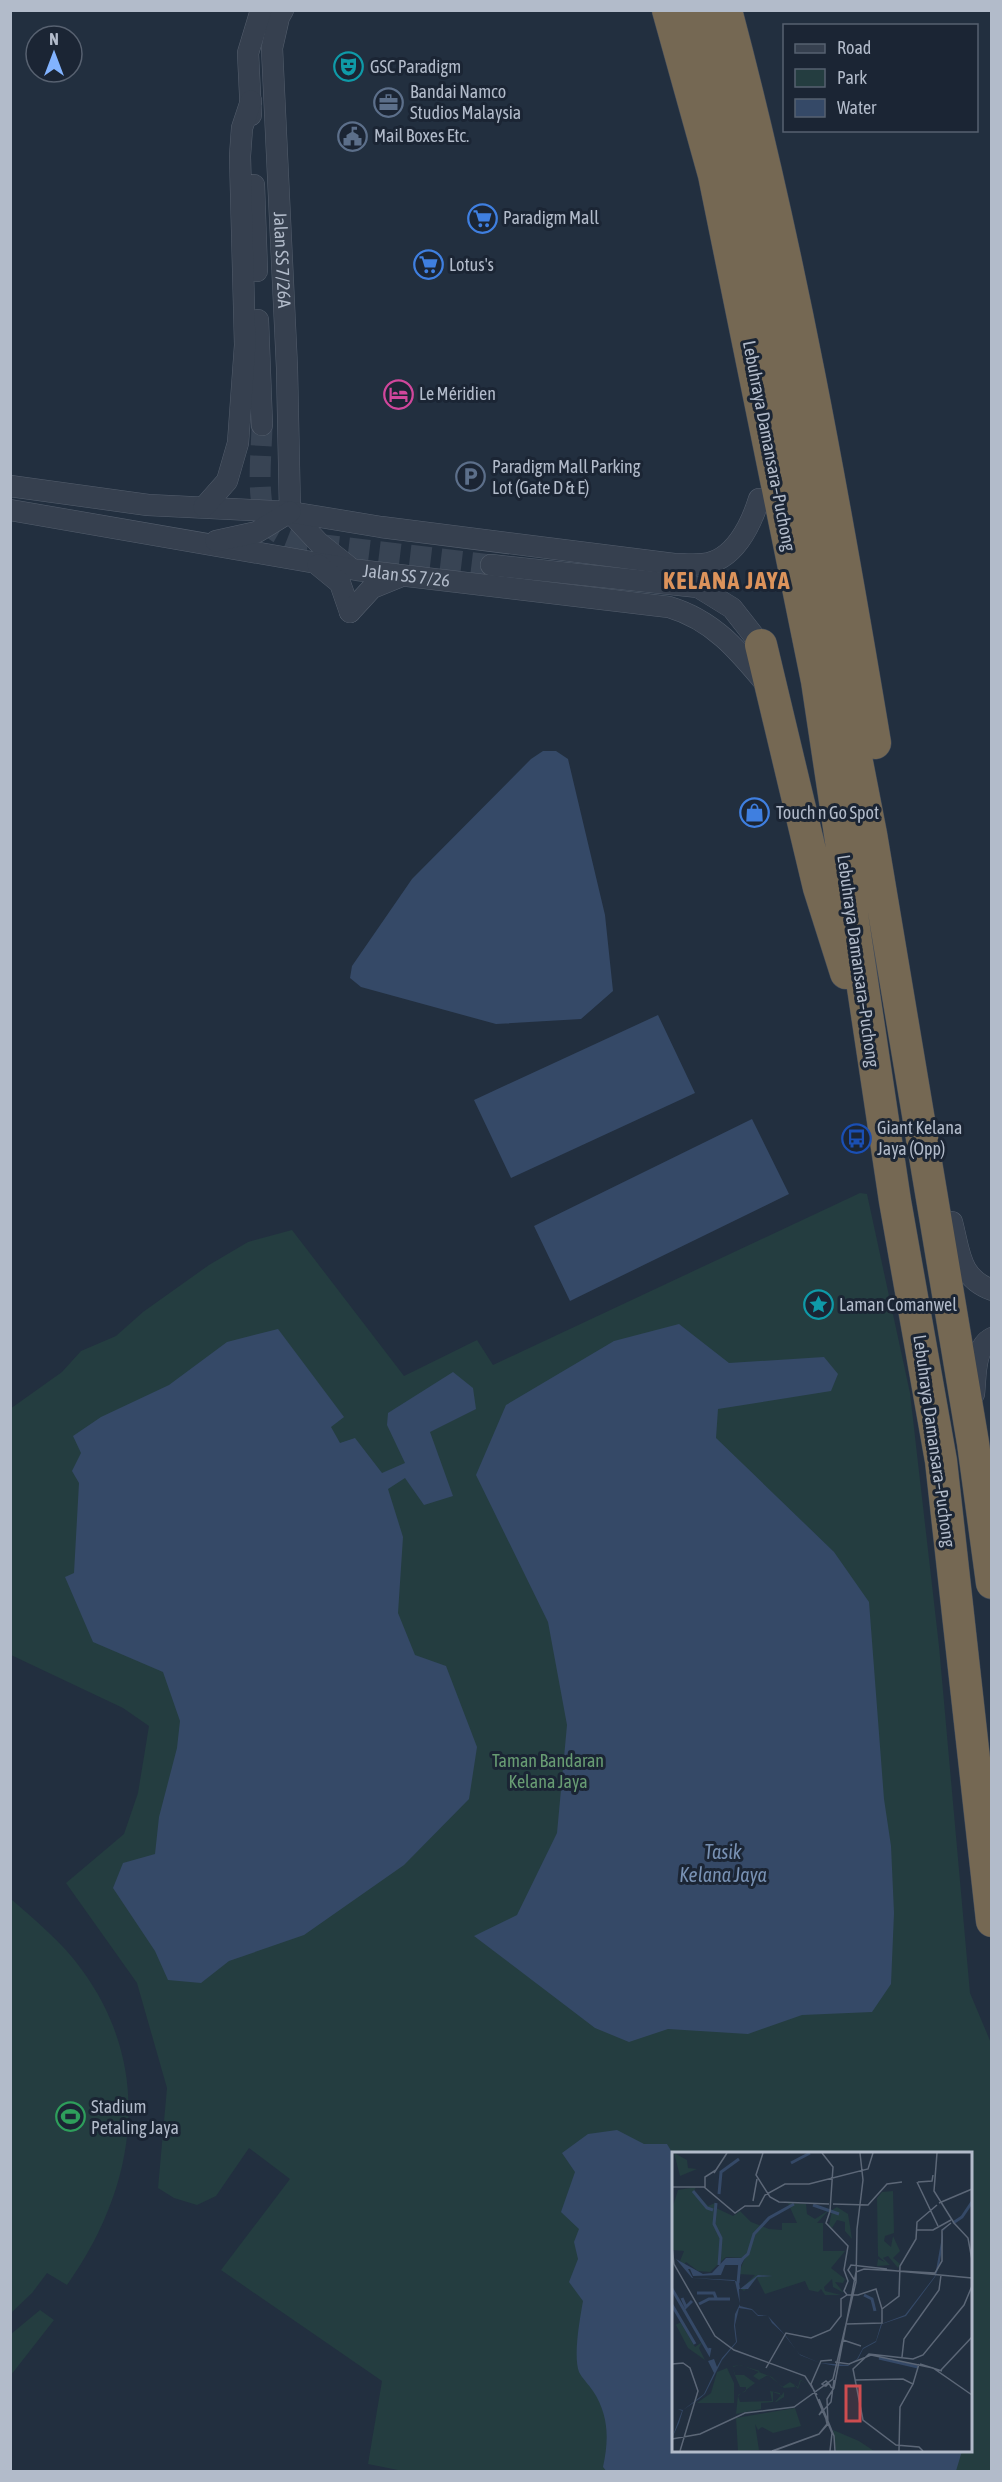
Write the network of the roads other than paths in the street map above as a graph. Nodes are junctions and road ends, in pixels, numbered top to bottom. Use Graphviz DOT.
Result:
graph roads {
  1 [pos="261,10"];
  2 [pos="283,10"];
  3 [pos="298,10"];
  4 [pos="648,10"];
  5 [pos="668,10"];
  6 [pos="694,10"];
  7 [pos="726,10"];
  8 [pos="272,48"];
  9 [pos="250,101"];
  10 [pos="728,171"];
  11 [pos="262,425"];
  12 [pos="10,486"];
  13 [pos="759,500"];
  14 [pos="204,507"];
  15 [pos="10,510"];
  16 [pos="290,513"];
  17 [pos="204,543"];
  18 [pos="313,562"];
  19 [pos="490,565"];
  20 [pos="357,570"];
  21 [pos="403,576"];
  22 [pos="761,645"];
  23 [pos="772,692"];
  24 [pos="857,952"];
  25 [pos="876,1081"];
  26 [pos="952,1222"];
  27 [pos="992,1290"];
  28 [pos="992,1338"];
  29 [pos="974,1394"];
  30 [pos="973,1443"];
  31 [pos="992,1583"];
  32 [pos="992,1921"];
  1 -- 9 [label="street, Jalan SS 7/26A"];
  2 -- 8 [label="street, Jalan SS 7/26A"];
  3 -- 8 [label="street"];
  4 -- 13 [label="highway"];
  5 -- 10 [label="highway, Lebuhraya Damansara–Puchong"];
  6 -- 10 [label="highway, Lebuhraya Damansara–Puchong"];
  7 -- 26 [label="highway"];
  8 -- 16 [label="street, Jalan SS 7/26A"];
  9 -- 11 [label="street, Jalan SS 7/26A"];
  9 -- 14 [label="street"];
  10 -- 24 [label="highway, Lebuhraya Damansara–Puchong"];
  10 -- 30 [label="highway, Lebuhraya Damansara–Puchong"];
  12 -- 14 [label="street"];
  13 -- 16 [label="street"];
  13 -- 24 [label="highway"];
  14 -- 16 [label="street"];
  15 -- 17 [label="street, Jalan SS 7/26"];
  16 -- 17 [label="street"];
  16 -- 20 [label="street"];
  17 -- 18 [label="street, Jalan SS 7/26"];
  18 -- 20 [label="street, Jalan SS 7/26"];
  18 -- 21 [label="street"];
  19 -- 22 [label="street"];
  20 -- 21 [label="street, Jalan SS 7/26"];
  21 -- 23 [label="street, Jalan SS 7/26"];
  22 -- 23 [label="highway"];
  23 -- 25 [label="highway"];
  24 -- 25 [label="highway, Lebuhraya Damansara–Puchong"];
  25 -- 32 [label="highway, Lebuhraya Damansara–Puchong"];
  26 -- 27 [label="street"];
  26 -- 29 [label="highway"];
  28 -- 29 [label="street"];
  29 -- 30 [label="highway"];
  30 -- 31 [label="highway, Lebuhraya Damansara–Puchong"];
}
